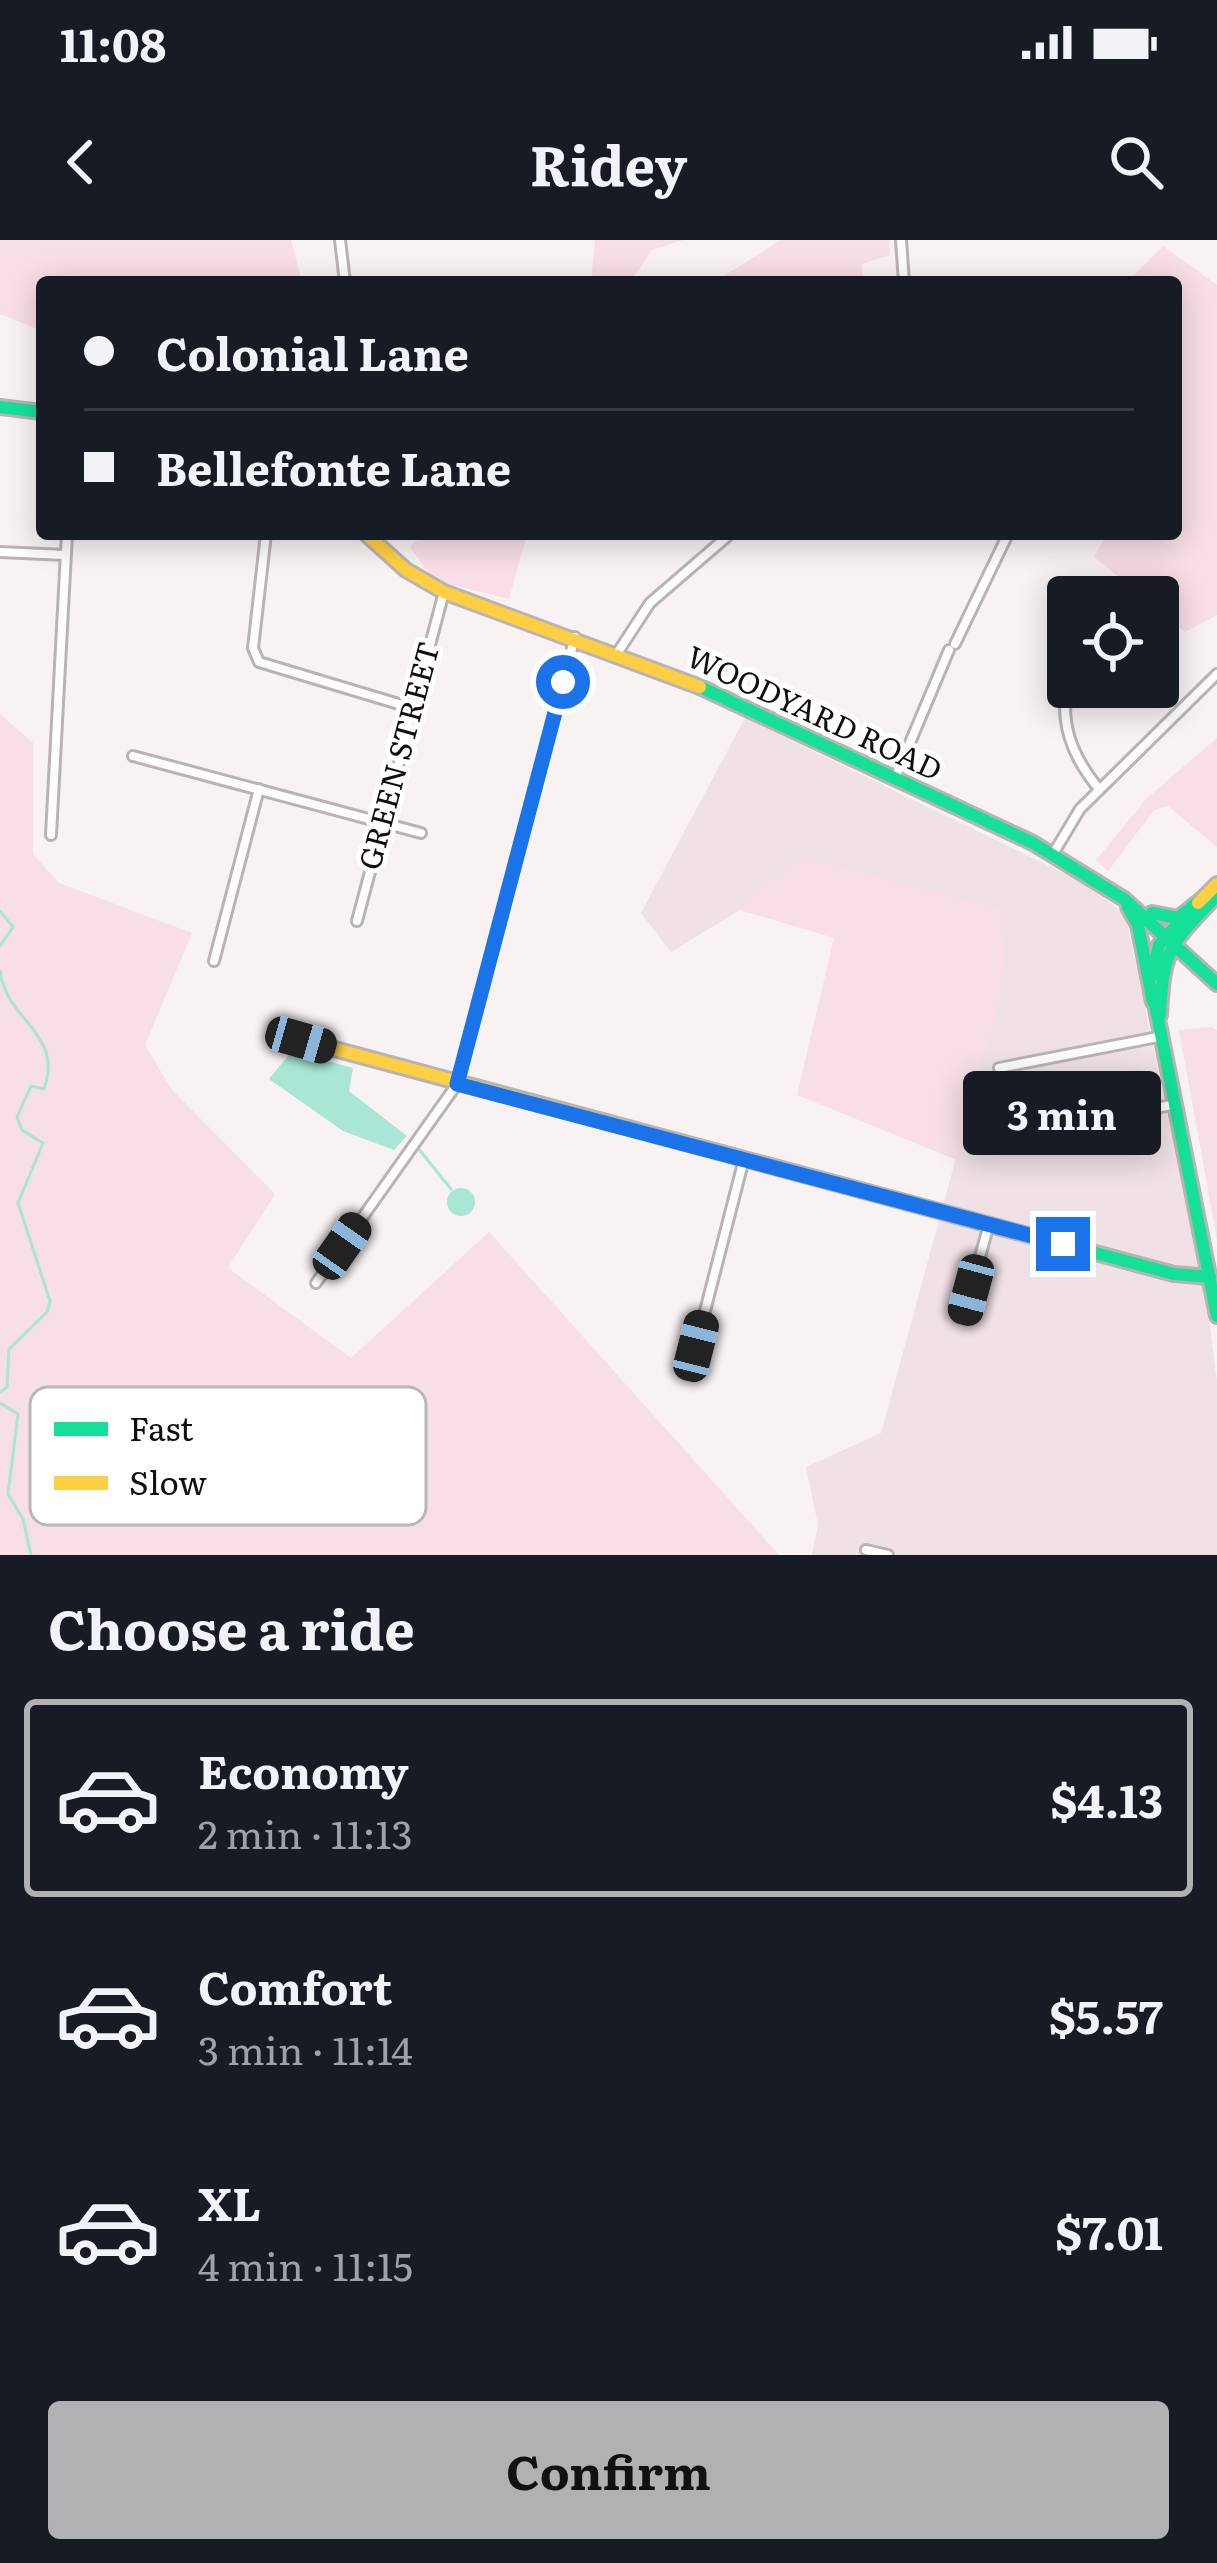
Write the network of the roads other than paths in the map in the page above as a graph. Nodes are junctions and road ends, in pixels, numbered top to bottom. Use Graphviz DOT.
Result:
graph roads {
  1 [pos="340,240"];
  2 [pos="901,240"];
  3 [pos="343,276"];
  4 [pos="904,276"];
  5 [pos="0,407"];
  6 [pos="36,411"];
  7 [pos="66,540"];
  8 [pos="265,540"];
  9 [pos="373,540"];
  10 [pos="723,540"];
  11 [pos="1005,540"];
  12 [pos="0,552"];
  13 [pos="65,555"];
  14 [pos="444,592"];
  15 [pos="575,637"];
  16 [pos="618,652"];
  17 [pos="1217,674"];
  18 [pos="412,708"];
  19 [pos="1067,708"];
  20 [pos="133,757"];
  21 [pos="896,776"];
  22 [pos="259,789"];
  23 [pos="1099,789"];
  24 [pos="382,822"];
  25 [pos="421,833"];
  26 [pos="51,835"];
  27 [pos="1053,854"];
  28 [pos="1217,884"];
  29 [pos="1116,892"];
  30 [pos="1217,895"];
  31 [pos="1202,899"];
  32 [pos="357,921"];
  33 [pos="1170,938"];
  34 [pos="214,961"];
  35 [pos="1217,984"];
  36 [pos="1157,1009"];
  37 [pos="1164,1036"];
  38 [pos="301,1040"];
  39 [pos="999,1068"];
  40 [pos="457,1084"];
  41 [pos="1176,1104"];
  42 [pos="1062,1127"];
  43 [pos="744,1159"];
  44 [pos="989,1222"];
  45 [pos="1210,1277"];
  46 [pos="316,1283"];
  47 [pos="964,1315"];
  48 [pos="1217,1316"];
  49 [pos="696,1346"];
  50 [pos="866,1550"];
  51 [pos="888,1555"];
  1 -- 3 [label="street"];
  2 -- 4 [label="street"];
  5 -- 6 [label="main road"];
  7 -- 13 [label="street"];
  8 -- 18 [label="street"];
  9 -- 14 [label="main road, WOODYARD ROAD"];
  10 -- 16 [label="street"];
  11 -- 21 [label="street"];
  12 -- 13 [label="street"];
  13 -- 26 [label="street"];
  14 -- 15 [label="main road, WOODYARD ROAD"];
  14 -- 18 [label="street, GREEN STREET"];
  15 -- 16 [label="main road, WOODYARD ROAD"];
  15 -- 40 [label="street"];
  16 -- 21 [label="main road, WOODYARD ROAD"];
  17 -- 23 [label="street"];
  18 -- 24 [label="street, GREEN STREET"];
  19 -- 23 [label="street"];
  20 -- 22 [label="street"];
  21 -- 27 [label="main road, WOODYARD ROAD"];
  22 -- 24 [label="street"];
  22 -- 34 [label="street"];
  23 -- 27 [label="street"];
  24 -- 25 [label="street"];
  24 -- 32 [label="street, GREEN STREET"];
  27 -- 29 [label="main road, WOODYARD ROAD"];
  28 -- 31 [label="main road"];
  29 -- 31 [label="main road"];
  29 -- 33 [label="main road, WOODYARD ROAD"];
  29 -- 36 [label="main road"];
  30 -- 33 [label="main road"];
  31 -- 33 [label="main road"];
  33 -- 35 [label="main road, WOODYARD ROAD"];
  33 -- 36 [label="main road"];
  36 -- 37 [label="main road"];
  37 -- 39 [label="street"];
  37 -- 41 [label="main road"];
  38 -- 40 [label="main road"];
  40 -- 43 [label="main road"];
  40 -- 46 [label="street"];
  41 -- 42 [label="street"];
  41 -- 45 [label="main road"];
  43 -- 44 [label="main road"];
  43 -- 49 [label="street"];
  44 -- 45 [label="main road"];
  44 -- 47 [label="street"];
  45 -- 48 [label="main road"];
  50 -- 51 [label="street"];
}
